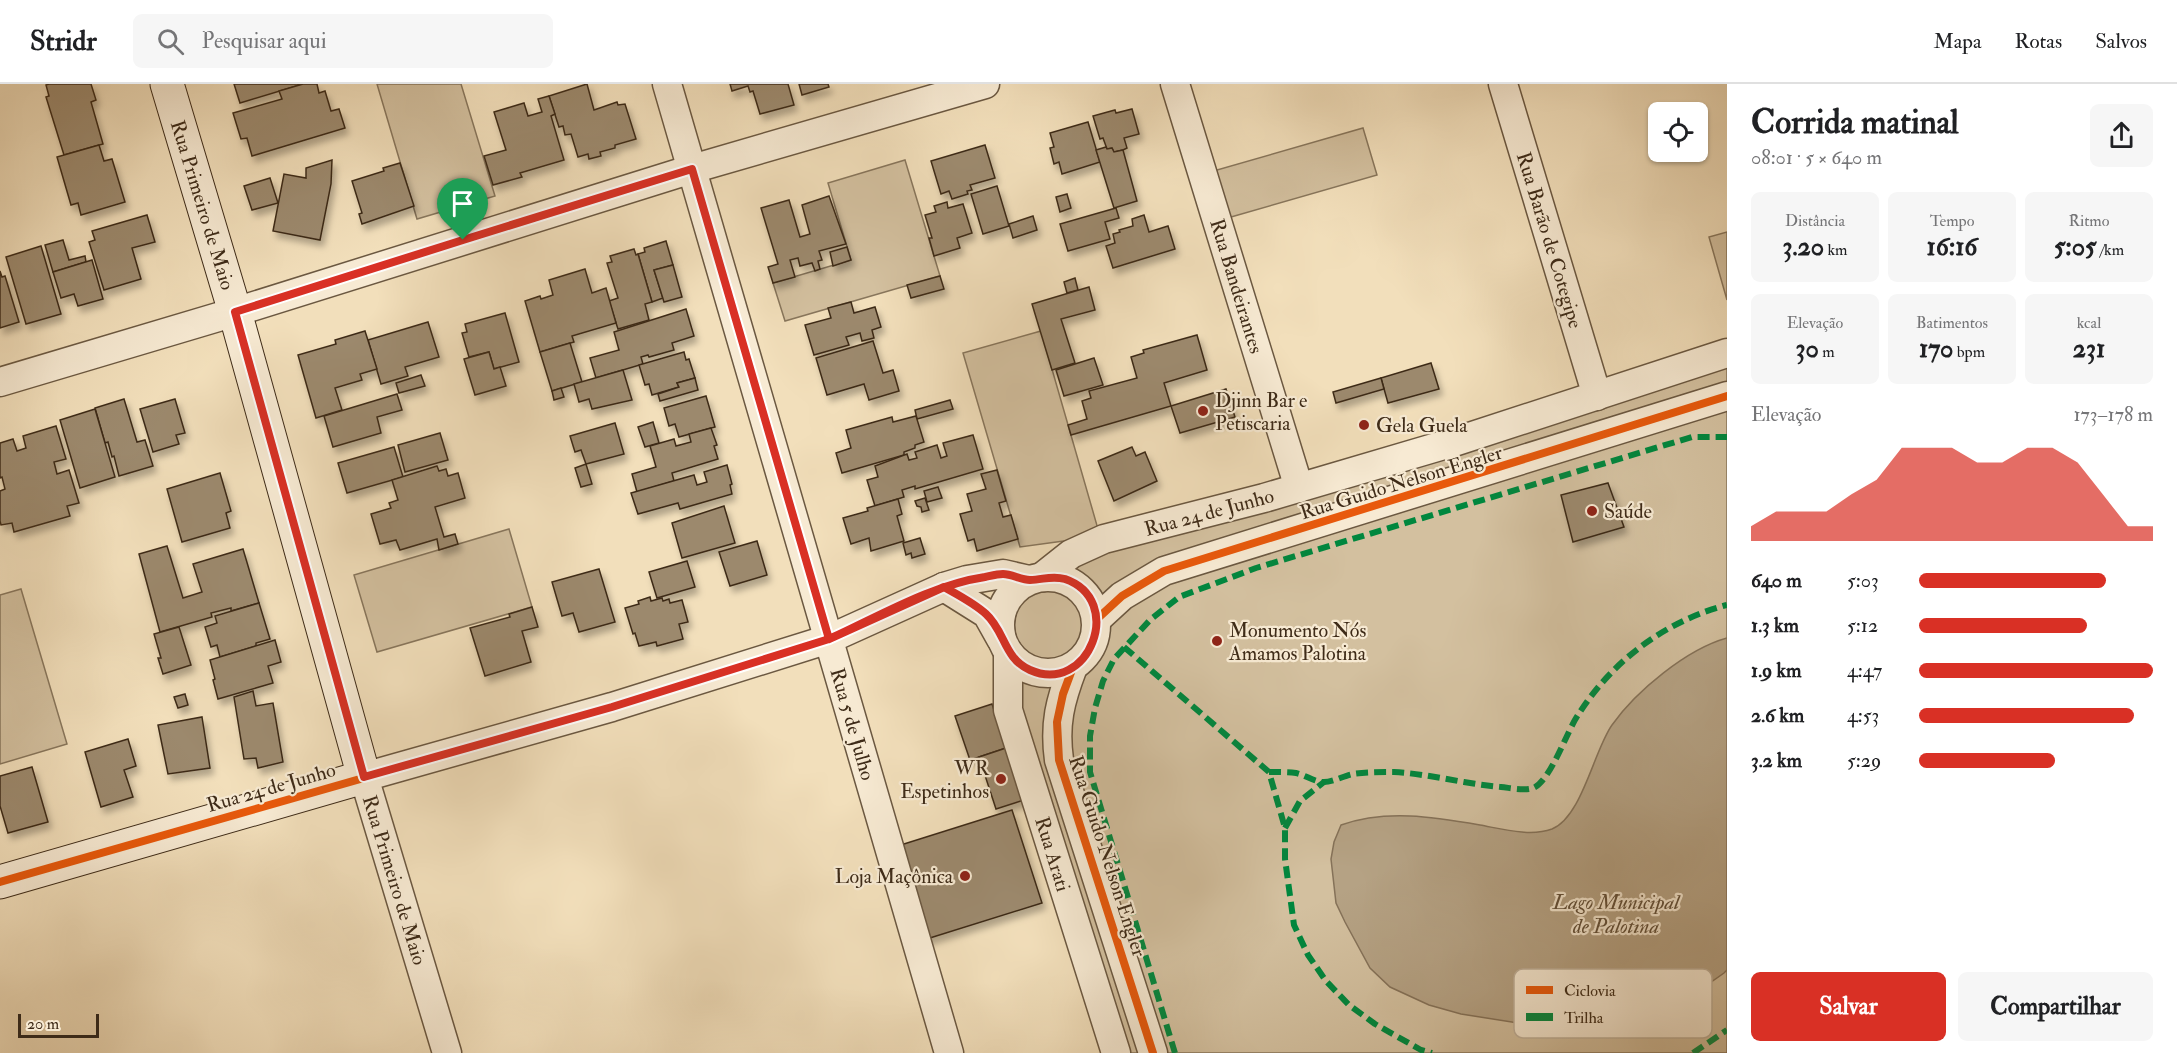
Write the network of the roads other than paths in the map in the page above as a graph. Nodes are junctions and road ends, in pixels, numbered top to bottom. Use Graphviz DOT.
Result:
graph roads {
  1 [pos="167,84"];
  2 [pos="667,84"];
  3 [pos="985,84"];
  4 [pos="1175,84"];
  5 [pos="1503,84"];
  6 [pos="692,169"];
  7 [pos="235,312"];
  8 [pos="1727,353"];
  9 [pos="0,382"];
  10 [pos="1596,396"];
  11 [pos="1727,396"];
  12 [pos="1299,488"];
  13 [pos="1036,578"];
  14 [pos="944,587"];
  15 [pos="1097,619"];
  16 [pos="829,639"];
  17 [pos="1004,645"];
  18 [pos="1073,667"];
  19 [pos="364,777"];
  20 [pos="0,882"];
  21 [pos="447,1053"];
  22 [pos="949,1053"];
  23 [pos="1116,1053"];
  24 [pos="1153,1053"];
  1 -- 7 [label="street, Rua Primeiro de Maio"];
  2 -- 6 [label="street, Rua 5 de Julho"];
  3 -- 6 [label="street"];
  4 -- 12 [label="street, Rua Bandeirantes"];
  5 -- 10 [label="street, Rua Barão de Cotegipe"];
  6 -- 7 [label="street"];
  6 -- 16 [label="street, Rua 5 de Julho"];
  7 -- 9 [label="street"];
  7 -- 19 [label="street, Rua Primeiro de Maio"];
  8 -- 10 [label="street, Rua 24 de Junho"];
  10 -- 12 [label="street, Rua 24 de Junho"];
  11 -- 15 [label="street, Rua Guido Nelson Engler"];
  12 -- 13 [label="street, Rua 24 de Junho"];
  13 -- 14 [label="street, Rua 24 de Junho"];
  13 -- 15 [label="street"];
  13 -- 17 [label="street"];
  14 -- 16 [label="street, Rua 24 de Junho"];
  14 -- 17 [label="street"];
  15 -- 18 [label="street"];
  16 -- 19 [label="street, Rua 24 de Junho"];
  16 -- 22 [label="street, Rua 5 de Julho"];
  17 -- 18 [label="street"];
  17 -- 23 [label="street, Rua Arati"];
  18 -- 24 [label="street, Rua Guido Nelson Engler"];
  19 -- 20 [label="street, Rua 24 de Junho"];
  19 -- 21 [label="street, Rua Primeiro de Maio"];
}
